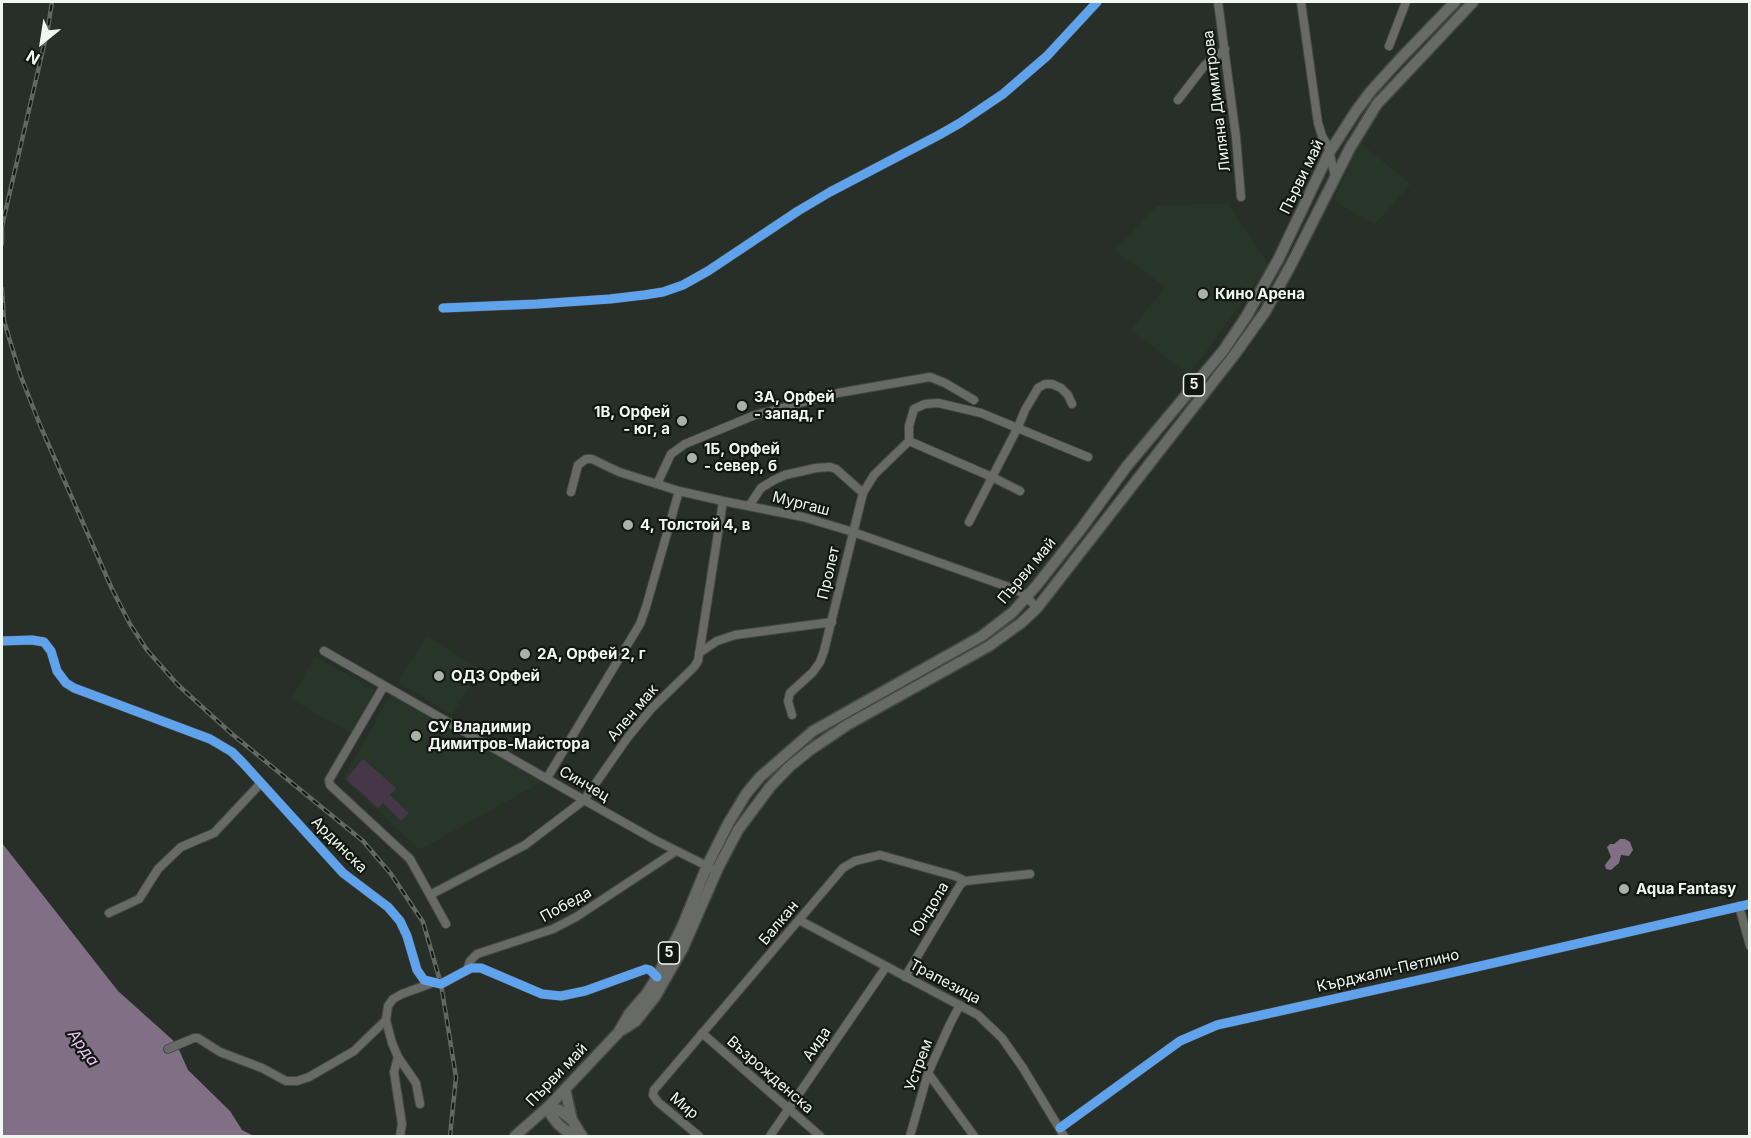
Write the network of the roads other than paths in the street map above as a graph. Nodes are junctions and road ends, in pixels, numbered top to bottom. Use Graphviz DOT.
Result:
graph roads {
  1 [pos="1097,2"];
  2 [pos="1218,2"];
  3 [pos="1301,2"];
  4 [pos="1406,2"];
  5 [pos="1455,2"];
  6 [pos="1473,2"];
  7 [pos="1389,46"];
  8 [pos="1225,49"];
  9 [pos="1178,100"];
  10 [pos="1329,153"];
  11 [pos="1335,177"];
  12 [pos="1241,197"];
  13 [pos="442,308"];
  14 [pos="974,400"];
  15 [pos="1072,404"];
  16 [pos="1018,427"];
  17 [pos="909,441"];
  18 [pos="1088,457"];
  19 [pos="992,477"];
  20 [pos="657,484"];
  21 [pos="679,491"];
  22 [pos="1020,491"];
  23 [pos="571,492"];
  24 [pos="863,493"];
  25 [pos="723,501"];
  26 [pos="749,506"];
  27 [pos="969,522"];
  28 [pos="853,532"];
  29 [pos="1027,597"];
  30 [pos="1037,608"];
  31 [pos="831,622"];
  32 [pos="2,641"];
  33 [pos="324,651"];
  34 [pos="699,652"];
  35 [pos="384,686"];
  36 [pos="792,715"];
  37 [pos="547,778"];
  38 [pos="261,783"];
  39 [pos="584,800"];
  40 [pos="676,851"];
  41 [pos="712,869"];
  42 [pos="1030,874"];
  43 [pos="965,881"];
  44 [pos="430,895"];
  45 [pos="1749,904"];
  46 [pos="1739,906"];
  47 [pos="109,913"];
  48 [pos="799,920"];
  49 [pos="446,924"];
  50 [pos="1749,946"];
  51 [pos="886,967"];
  52 [pos="467,970"];
  53 [pos="657,977"];
  54 [pos="905,977"];
  55 [pos="432,983"];
  56 [pos="960,1005"];
  57 [pos="386,1020"];
  58 [pos="618,1033"];
  59 [pos="702,1033"];
  60 [pos="168,1049"];
  61 [pos="398,1057"];
  62 [pos="928,1073"];
  63 [pos="566,1089"];
  64 [pos="653,1095"];
  65 [pos="420,1104"];
  66 [pos="549,1106"];
  67 [pos="789,1110"];
  68 [pos="572,1120"];
  69 [pos="1062,1132"];
  70 [pos="400,1137"];
  71 [pos="515,1137"];
  72 [pos="581,1137"];
  73 [pos="699,1137"];
  74 [pos="770,1137"];
  75 [pos="820,1137"];
  76 [pos="910,1137"];
  77 [pos="974,1137"];
  1 -- 13 [label="street"];
  2 -- 8 [label="street, Лиляна Димитрова"];
  3 -- 10 [label="street"];
  4 -- 7 [label="street"];
  5 -- 10 [label="main road, Първи май / 5"];
  6 -- 11 [label="main road, Първи май / 5"];
  8 -- 9 [label="street"];
  8 -- 12 [label="street, Лиляна Димитрова"];
  10 -- 11 [label="street"];
  10 -- 29 [label="main road, Първи май / 5"];
  11 -- 30 [label="main road, Първи май / 5"];
  14 -- 20 [label="street"];
  15 -- 16 [label="street"];
  16 -- 17 [label="street"];
  16 -- 18 [label="street"];
  16 -- 19 [label="street"];
  17 -- 19 [label="street"];
  17 -- 24 [label="street, Пролет"];
  19 -- 22 [label="street"];
  19 -- 27 [label="street"];
  20 -- 21 [label="street, Мургаш"];
  20 -- 23 [label="street, Мургаш"];
  21 -- 25 [label="street, Мургаш"];
  21 -- 37 [label="street"];
  24 -- 26 [label="street"];
  24 -- 28 [label="street, Пролет"];
  25 -- 26 [label="street, Мургаш"];
  25 -- 34 [label="street, Ален мак"];
  26 -- 28 [label="street, Мургаш"];
  28 -- 29 [label="street, Мургаш"];
  28 -- 31 [label="street, Пролет"];
  29 -- 30 [label="street, Мургаш"];
  29 -- 41 [label="main road, Първи май / 5"];
  30 -- 41 [label="main road, Първи май / 5"];
  31 -- 34 [label="street, Пролет"];
  31 -- 36 [label="street, Пролет"];
  32 -- 38 [label="street, Ардинска"];
  33 -- 35 [label="street, Синчец"];
  34 -- 39 [label="street, Ален мак"];
  35 -- 37 [label="street, Синчец"];
  35 -- 44 [label="street"];
  37 -- 39 [label="street, Синчец"];
  38 -- 47 [label="street"];
  38 -- 55 [label="street, Ардинска"];
  39 -- 40 [label="street, Синчец"];
  39 -- 44 [label="street, Ален мак"];
  40 -- 41 [label="street, Синчец"];
  40 -- 52 [label="street, Победа"];
  41 -- 53 [label="main road, Първи май / 5"];
  41 -- 58 [label="main road, Първи май / 5"];
  42 -- 43 [label="street, Юндола"];
  43 -- 48 [label="street, Балкан"];
  43 -- 54 [label="street, Юндола"];
  44 -- 49 [label="street"];
  45 -- 46 [label="street, Кърджали-Петлино"];
  46 -- 50 [label="street"];
  46 -- 69 [label="street, Кърджали-Петлино"];
  48 -- 51 [label="street, Трапезица"];
  48 -- 59 [label="street, Балкан"];
  51 -- 54 [label="street, Трапезица"];
  51 -- 67 [label="street, Аида"];
  52 -- 53 [label="street"];
  52 -- 55 [label="street"];
  53 -- 58 [label="main road, Първи май / 5"];
  54 -- 56 [label="street, Трапезица"];
  55 -- 57 [label="street"];
  56 -- 62 [label="street, Устрем"];
  56 -- 69 [label="street, Трапезица"];
  57 -- 60 [label="street"];
  57 -- 61 [label="street"];
  58 -- 63 [label="main road, Първи май / 5"];
  59 -- 64 [label="street, Балкан"];
  59 -- 67 [label="street, Възрожденска"];
  61 -- 65 [label="street"];
  61 -- 70 [label="street"];
  62 -- 76 [label="street, Устрем"];
  62 -- 77 [label="street"];
  63 -- 66 [label="main road, Първи май / 5"];
  63 -- 68 [label="main road"];
  64 -- 73 [label="street, Мир"];
  66 -- 68 [label="main road"];
  66 -- 71 [label="main road, Първи май / 5"];
  66 -- 72 [label="main road"];
  67 -- 74 [label="street, Аида"];
  67 -- 75 [label="street, Възрожденска"];
  68 -- 72 [label="main road"];
}
